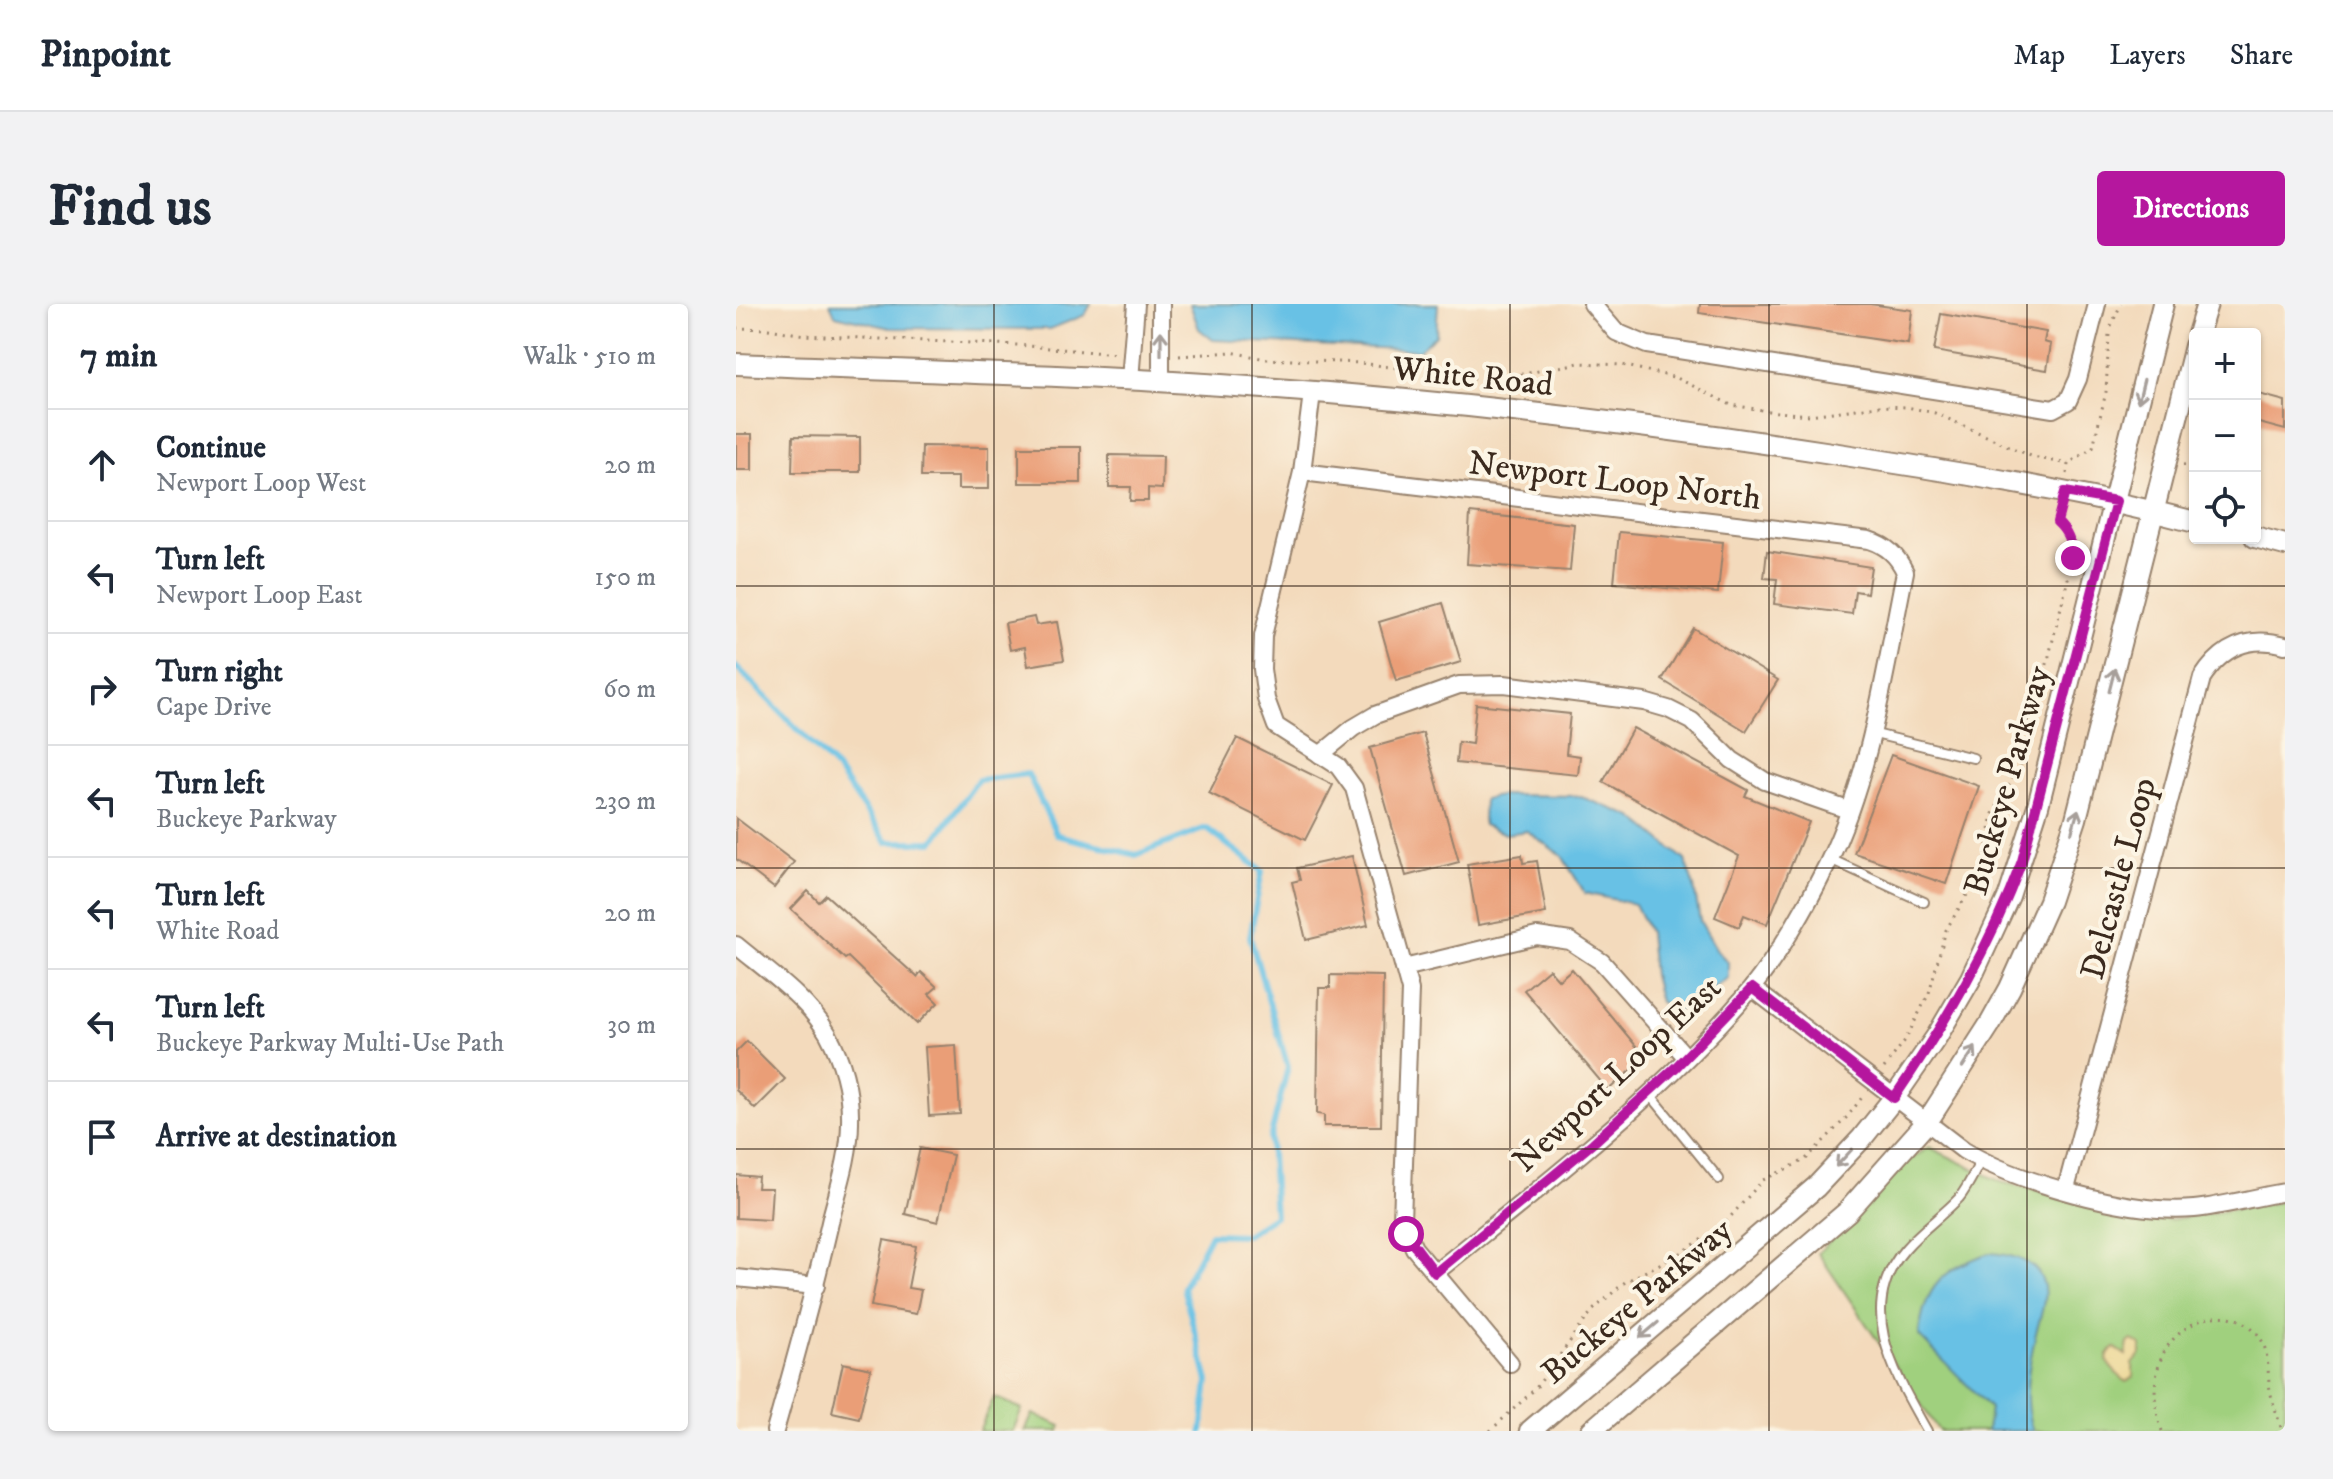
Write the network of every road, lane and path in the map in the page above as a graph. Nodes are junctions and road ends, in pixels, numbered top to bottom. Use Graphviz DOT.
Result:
graph roads {
  1 [pos="1136,304"];
  2 [pos="1161,304"];
  3 [pos="2097,304"];
  4 [pos="2121,304"];
  5 [pos="2163,304"];
  6 [pos="2207,304"];
  7 [pos="1595,308"];
  8 [pos="736,328"];
  9 [pos="2200,328"];
  10 [pos="1132,354"];
  11 [pos="1161,355"];
  12 [pos="736,364"];
  13 [pos="2189,370"];
  14 [pos="1130,380"];
  15 [pos="1161,381"];
  16 [pos="1312,393"];
  17 [pos="2068,464"];
  18 [pos="1302,472"];
  19 [pos="2065,492"];
  20 [pos="2116,501"];
  21 [pos="2154,511"];
  22 [pos="2189,520"];
  23 [pos="2261,539"];
  24 [pos="2285,545"];
  25 [pos="2073,558"];
  26 [pos="1905,572"];
  27 [pos="2285,645"];
  28 [pos="1870,733"];
  29 [pos="1320,755"];
  30 [pos="1973,758"];
  31 [pos="1848,810"];
  32 [pos="1829,859"];
  33 [pos="1924,902"];
  34 [pos="736,945"];
  35 [pos="1404,968"];
  36 [pos="1752,988"];
  37 [pos="1686,1057"];
  38 [pos="1649,1092"];
  39 [pos="1894,1098"];
  40 [pos="1927,1122"];
  41 [pos="1981,1160"];
  42 [pos="1719,1179"];
  43 [pos="2066,1189"];
  44 [pos="2285,1192"];
  45 [pos="1435,1273"];
  46 [pos="736,1278"];
  47 [pos="816,1286"];
  48 [pos="1510,1363"];
  49 [pos="775,1431"];
  50 [pos="1530,1431"];
  51 [pos="1591,1431"];
  52 [pos="1927,1431"];
  53 [pos="2162,1431"];
  54 [pos="2282,1431"];
  1 -- 10 [label="street"];
  11 -- 2 [label="street, one-way"];
  3 -- 7 [label="street"];
  4 -- 17 [label="path"];
  5 -- 20 [label="street, Buckeye Parkway, one-way"];
  6 -- 9 [label="street"];
  8 -- 10 [label="path"];
  10 -- 14 [label="street"];
  11 -- 15 [label="street"];
  11 -- 17 [label="path"];
  12 -- 14 [label="street, White Road"];
  13 -- 21 [label="street, Buckeye Parkway"];
  14 -- 15 [label="street, White Road"];
  15 -- 16 [label="street, White Road"];
  16 -- 18 [label="street"];
  16 -- 19 [label="street, White Road"];
  17 -- 19 [label="path"];
  18 -- 26 [label="street, Newport Loop North"];
  18 -- 29 [label="street"];
  19 -- 20 [label="street, White Road"];
  19 -- 25 [label="path"];
  20 -- 21 [label="street, White Road"];
  20 -- 39 [label="street, Buckeye Parkway"];
  21 -- 22 [label="street, White Road"];
  40 -- 21 [label="street, Buckeye Parkway, one-way"];
  23 -- 24 [label="street"];
  26 -- 28 [label="street, Newport Loop East"];
  27 -- 43 [label="street, Delcastle Loop"];
  28 -- 30 [label="lane"];
  28 -- 31 [label="street, Newport Loop East"];
  29 -- 31 [label="street"];
  29 -- 35 [label="street"];
  31 -- 32 [label="street, Newport Loop East"];
  32 -- 33 [label="lane"];
  32 -- 36 [label="street, Newport Loop East"];
  34 -- 47 [label="street"];
  35 -- 37 [label="street"];
  35 -- 45 [label="street"];
  36 -- 37 [label="street, Newport Loop East"];
  36 -- 39 [label="street"];
  37 -- 38 [label="street, Newport Loop East"];
  38 -- 42 [label="lane"];
  38 -- 45 [label="street, Newport Loop East"];
  39 -- 40 [label="street"];
  39 -- 50 [label="street, Buckeye Parkway, one-way"];
  40 -- 41 [label="street"];
  40 -- 51 [label="street, Buckeye Parkway"];
  41 -- 43 [label="street"];
  41 -- 52 [label="lane"];
  43 -- 44 [label="street"];
  45 -- 48 [label="street"];
  46 -- 47 [label="street"];
  47 -- 49 [label="street"];
  53 -- 54 [label="path"];
}
